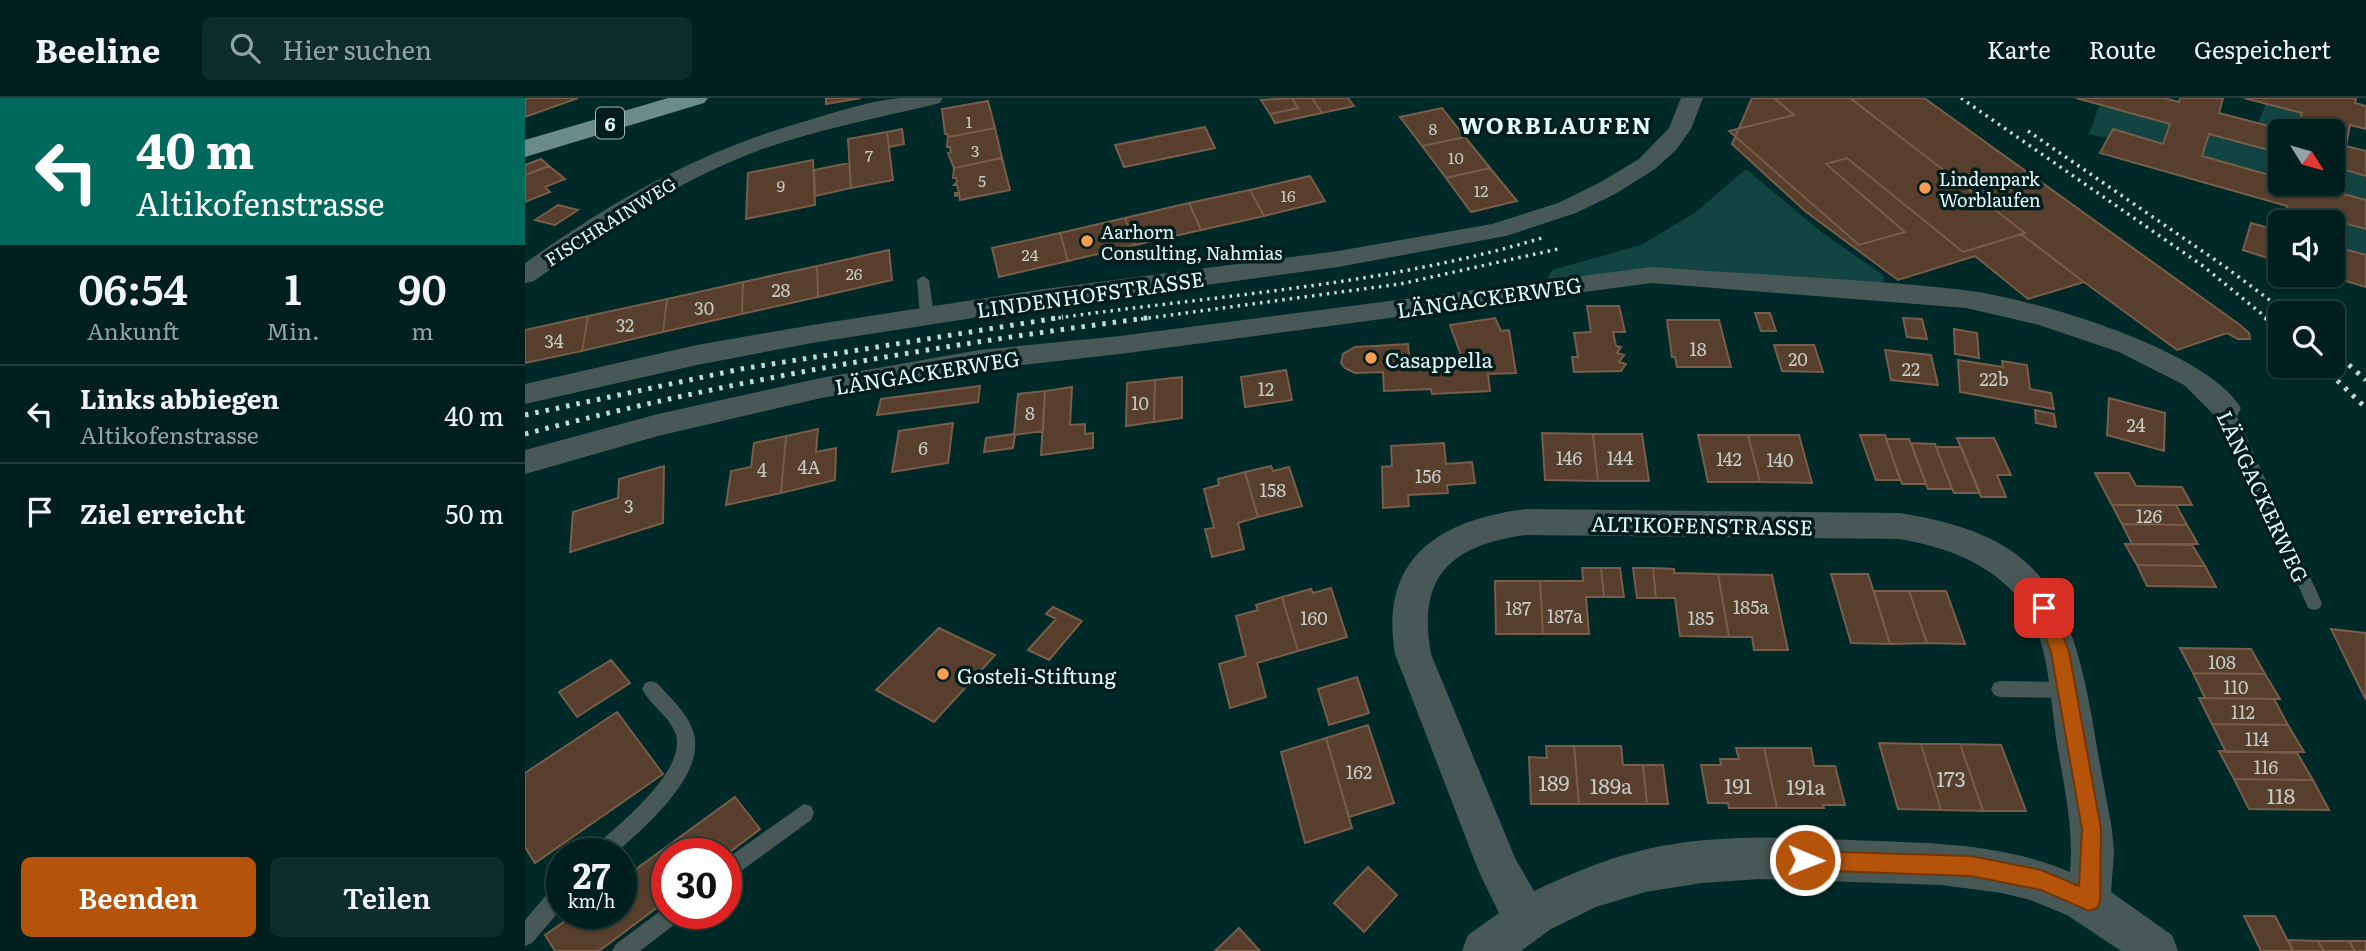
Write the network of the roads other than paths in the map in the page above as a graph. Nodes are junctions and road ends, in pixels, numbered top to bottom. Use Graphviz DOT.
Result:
graph roads {
  1 [pos="695,98"];
  2 [pos="932,98"];
  3 [pos="1692,98"];
  4 [pos="525,149"];
  5 [pos="526,273"];
  6 [pos="923,280"];
  7 [pos="927,316"];
  8 [pos="525,394"];
  9 [pos="2226,408"];
  10 [pos="525,462"];
  11 [pos="2314,603"];
  12 [pos="651,689"];
  13 [pos="2000,689"];
  14 [pos="2068,690"];
  15 [pos="804,813"];
  16 [pos="617,838"];
  17 [pos="742,860"];
  18 [pos="2089,901"];
  19 [pos="546,911"];
  20 [pos="1525,919"];
  21 [pos="652,929"];
  22 [pos="525,936"];
  23 [pos="623,951"];
  24 [pos="1484,951"];
  25 [pos="2156,951"];
  1 -- 4 [label="main road, 6"];
  2 -- 5 [label="street, FISCHRAINWEG"];
  3 -- 7 [label="street, LINDENHOFSTRASSE"];
  6 -- 7 [label="lane"];
  7 -- 8 [label="street, LINDENHOFSTRASSE"];
  9 -- 10 [label="street, LÄNGACKERWEG"];
  9 -- 11 [label="lane, LÄNGACKERWEG"];
  12 -- 16 [label="lane"];
  13 -- 14 [label="lane"];
  14 -- 18 [label="street, ALTIKOFENSTRASSE"];
  14 -- 20 [label="street, ALTIKOFENSTRASSE"];
  15 -- 17 [label="lane"];
  18 -- 20 [label="street"];
  18 -- 25 [label="street"];
  19 -- 22 [label="lane"];
  20 -- 24 [label="street"];
  21 -- 23 [label="lane"];
}
